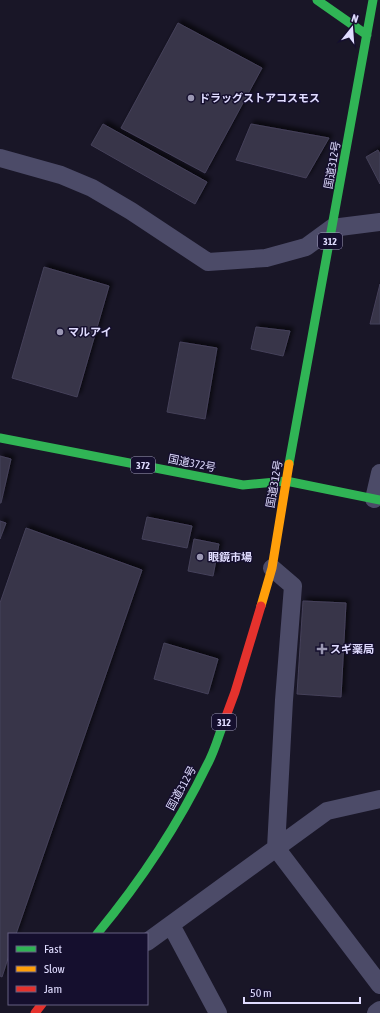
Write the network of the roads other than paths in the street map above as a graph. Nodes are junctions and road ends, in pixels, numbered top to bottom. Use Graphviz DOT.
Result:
graph roads {
  1 [pos="317,0"];
  2 [pos="373,0"];
  3 [pos="367,35"];
  4 [pos="0,158"];
  5 [pos="380,222"];
  6 [pos="332,228"];
  7 [pos="0,438"];
  8 [pos="380,473"];
  9 [pos="286,481"];
  10 [pos="377,499"];
  11 [pos="272,568"];
  12 [pos="380,800"];
  13 [pos="276,848"];
  14 [pos="171,924"];
  15 [pos="98,933"];
  16 [pos="148,941"];
  17 [pos="380,985"];
  18 [pos="41,1005"];
  19 [pos="380,1010"];
  20 [pos="35,1013"];
  21 [pos="218,1013"];
  22 [pos="376,1013"];
  1 -- 3 [label="main road"];
  2 -- 3 [label="main road, 国道312号 / 312"];
  3 -- 6 [label="main road, 国道312号 / 312"];
  4 -- 6 [label="street"];
  5 -- 6 [label="street"];
  6 -- 9 [label="main road, 国道312号 / 312"];
  7 -- 9 [label="main road, 国道372号 / 372"];
  8 -- 10 [label="street"];
  9 -- 10 [label="main road, 国道372号 / 372"];
  9 -- 11 [label="main road, 国道312号 / 312"];
  11 -- 13 [label="street"];
  11 -- 15 [label="main road, 国道312号 / 312"];
  12 -- 13 [label="street"];
  13 -- 14 [label="street"];
  13 -- 17 [label="street"];
  14 -- 16 [label="street"];
  14 -- 21 [label="street"];
  18 -- 20 [label="main road"];
  19 -- 22 [label="street"];
}
